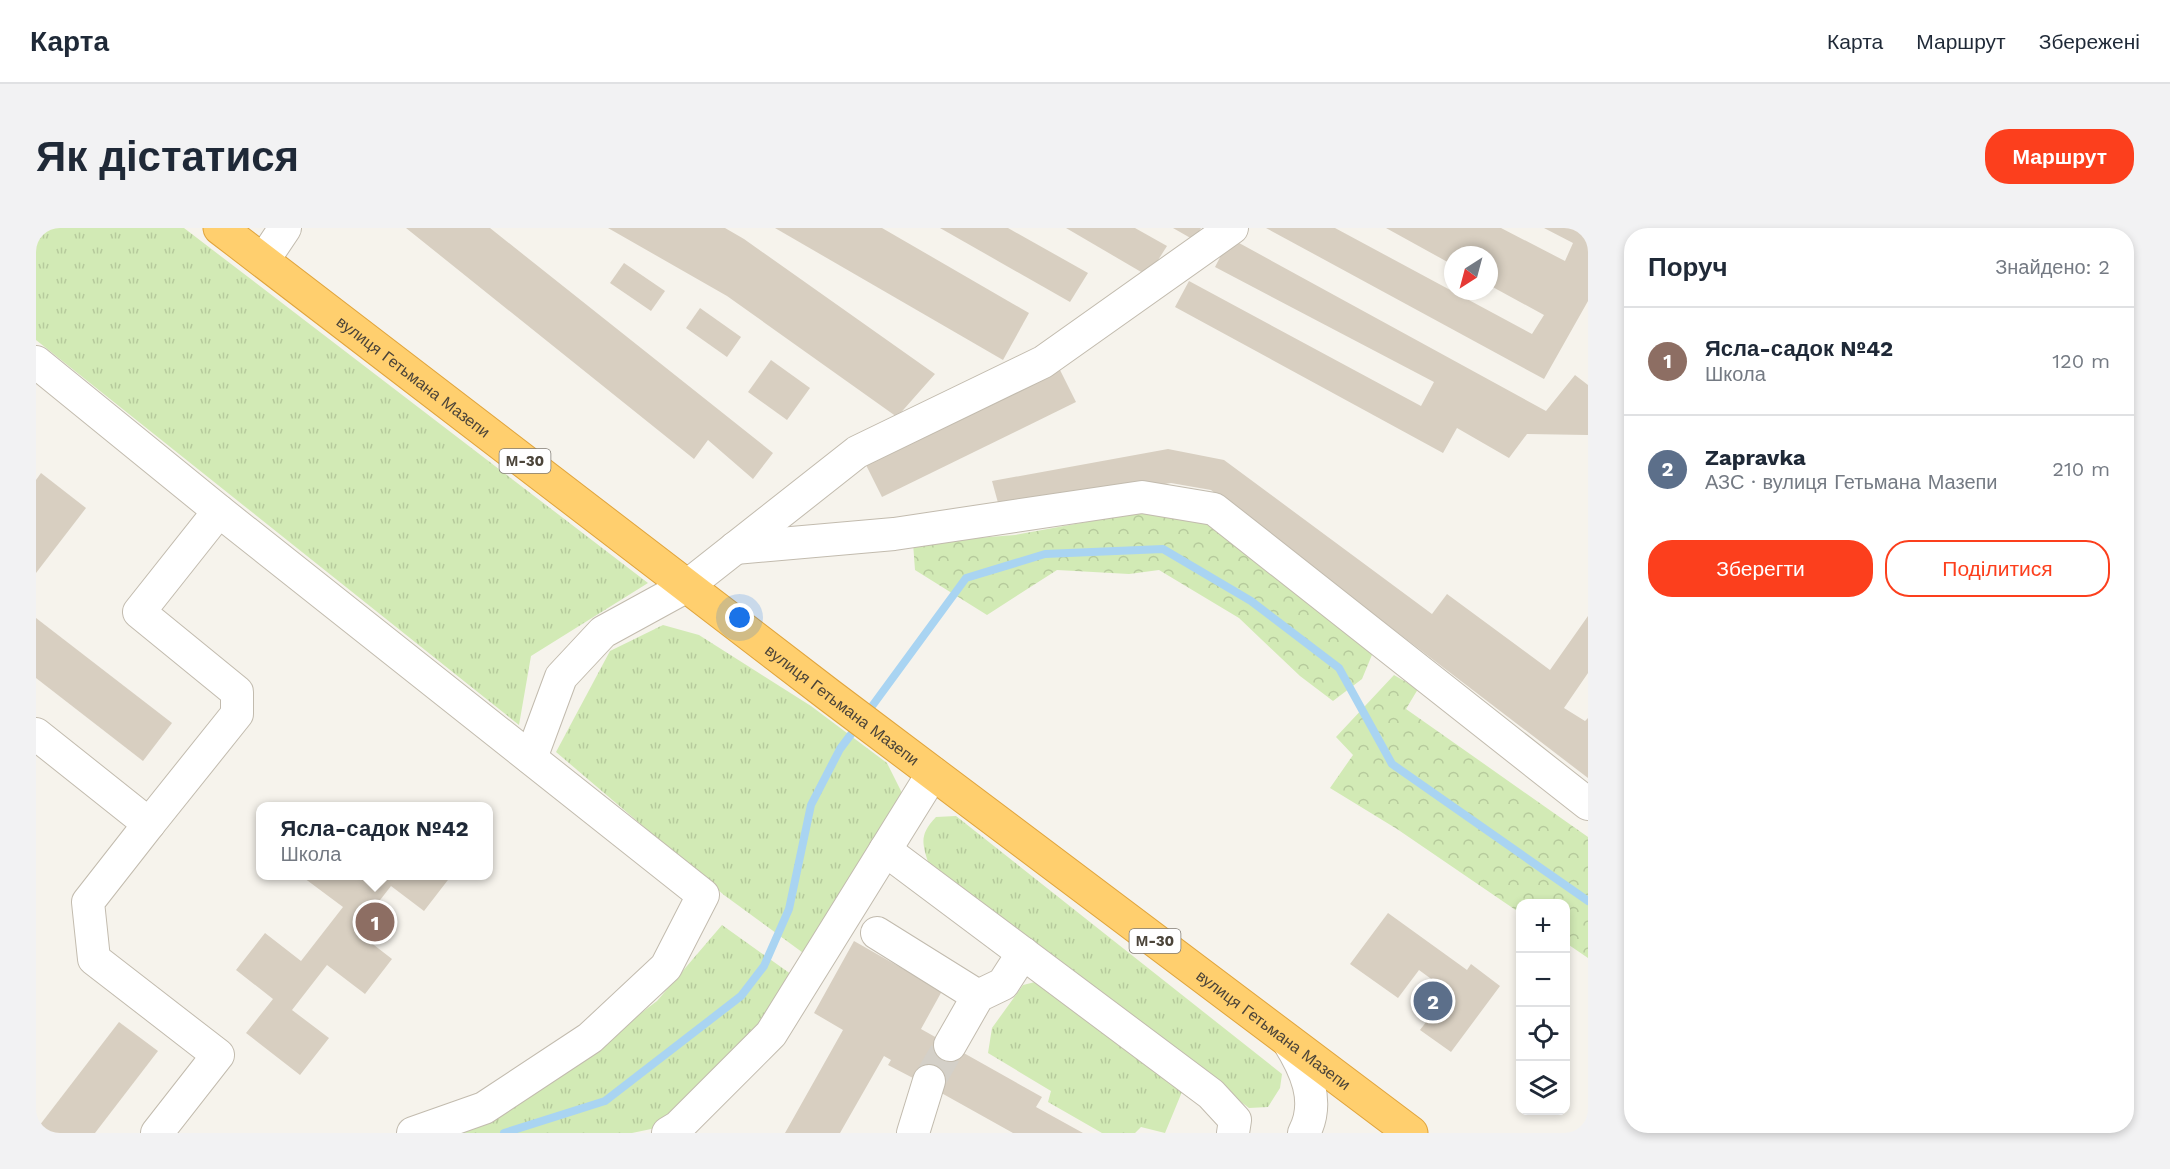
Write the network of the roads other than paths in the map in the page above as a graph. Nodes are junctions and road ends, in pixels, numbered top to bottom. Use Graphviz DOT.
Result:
graph roads {
  1 [pos="220,228"];
  2 [pos="285,228"];
  3 [pos="1232,228"];
  4 [pos="263,261"];
  5 [pos="36,362"];
  6 [pos="219,511"];
  7 [pos="735,548"];
  8 [pos="687,586"];
  9 [pos="36,734"];
  10 [pos="531,758"];
  11 [pos="933,773"];
  12 [pos="1588,804"];
  13 [pos="148,824"];
  14 [pos="885,850"];
  15 [pos="877,933"];
  16 [pos="1023,953"];
  17 [pos="978,996"];
  18 [pos="1288,1041"];
  19 [pos="950,1045"];
  20 [pos="929,1081"];
  21 [pos="157,1133"];
  22 [pos="413,1133"];
  23 [pos="668,1133"];
  24 [pos="913,1133"];
  25 [pos="1233,1133"];
  26 [pos="1304,1133"];
  27 [pos="1411,1133"];
  1 -- 4 [label="highway, вулиця Гетьмана Мазепи / М-30"];
  2 -- 4 [label="lane"];
  3 -- 7 [label="lane"];
  4 -- 8 [label="highway, вулиця Гетьмана Мазепи / М-30"];
  5 -- 6 [label="lane"];
  6 -- 10 [label="lane"];
  6 -- 13 [label="lane"];
  7 -- 8 [label="lane"];
  7 -- 12 [label="lane"];
  8 -- 10 [label="lane"];
  8 -- 11 [label="highway, вулиця Гетьмана Мазепи / М-30"];
  9 -- 13 [label="lane"];
  10 -- 22 [label="lane"];
  11 -- 14 [label="lane"];
  11 -- 18 [label="highway, вулиця Гетьмана Мазепи / М-30"];
  13 -- 21 [label="lane"];
  14 -- 16 [label="lane"];
  14 -- 23 [label="lane"];
  15 -- 17 [label="lane"];
  16 -- 17 [label="lane"];
  16 -- 25 [label="lane"];
  17 -- 19 [label="lane"];
  18 -- 26 [label="lane"];
  18 -- 27 [label="highway, вулиця Гетьмана Мазепи / М-30"];
  20 -- 24 [label="lane"];
}
